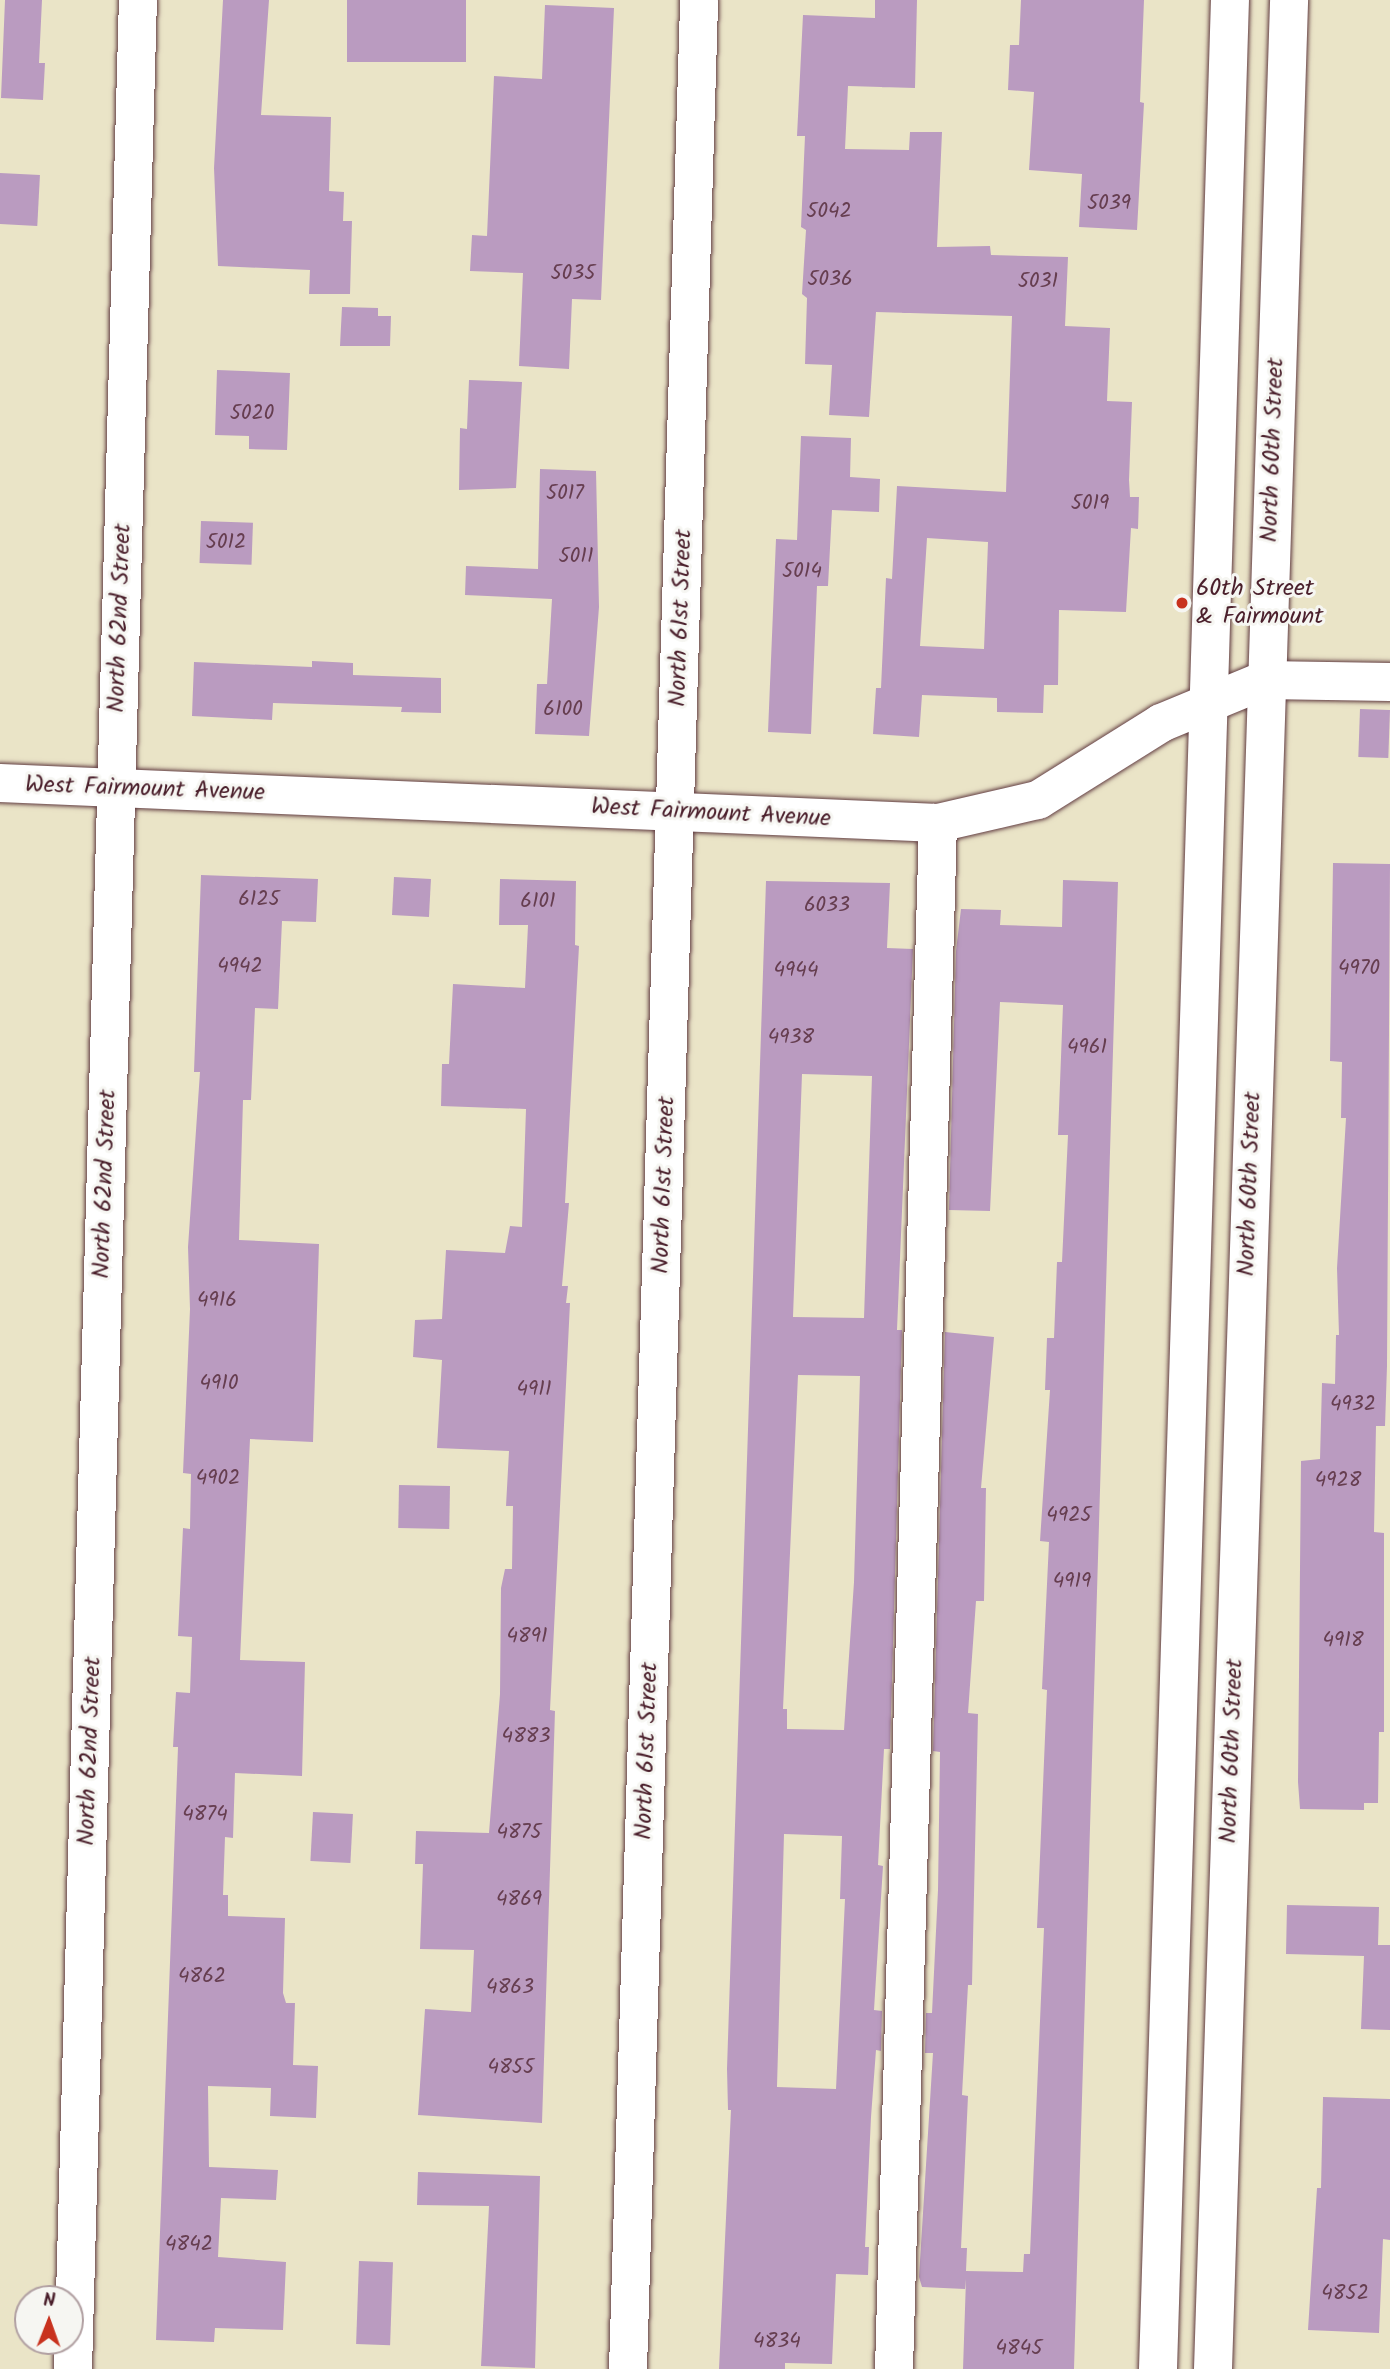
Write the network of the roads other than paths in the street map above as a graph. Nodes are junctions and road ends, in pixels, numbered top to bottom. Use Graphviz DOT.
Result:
graph roads {
  1 [pos="138,0"];
  2 [pos="699,0"];
  3 [pos="1230,0"];
  4 [pos="1289,0"];
  5 [pos="1265,680"];
  6 [pos="1390,682"];
  7 [pos="1208,704"];
  8 [pos="0,783"];
  9 [pos="115,787"];
  10 [pos="676,812"];
  11 [pos="937,823"];
  12 [pos="73,2369"];
  13 [pos="628,2369"];
  14 [pos="894,2369"];
  15 [pos="1158,2369"];
  16 [pos="1213,2369"];
  1 -- 9 [label="street, North 62nd Street"];
  2 -- 10 [label="street, North 61st Street"];
  3 -- 7 [label="street"];
  4 -- 5 [label="street, North 60th Street"];
  5 -- 6 [label="street, West Fairmount Avenue"];
  5 -- 7 [label="street, West Fairmount Avenue"];
  5 -- 16 [label="street, North 60th Street"];
  7 -- 11 [label="street, West Fairmount Avenue"];
  7 -- 15 [label="street"];
  8 -- 9 [label="street, West Fairmount Avenue"];
  9 -- 10 [label="street, West Fairmount Avenue"];
  9 -- 12 [label="street, North 62nd Street"];
  10 -- 11 [label="street, West Fairmount Avenue"];
  10 -- 13 [label="street, North 61st Street"];
  11 -- 14 [label="street"];
}
